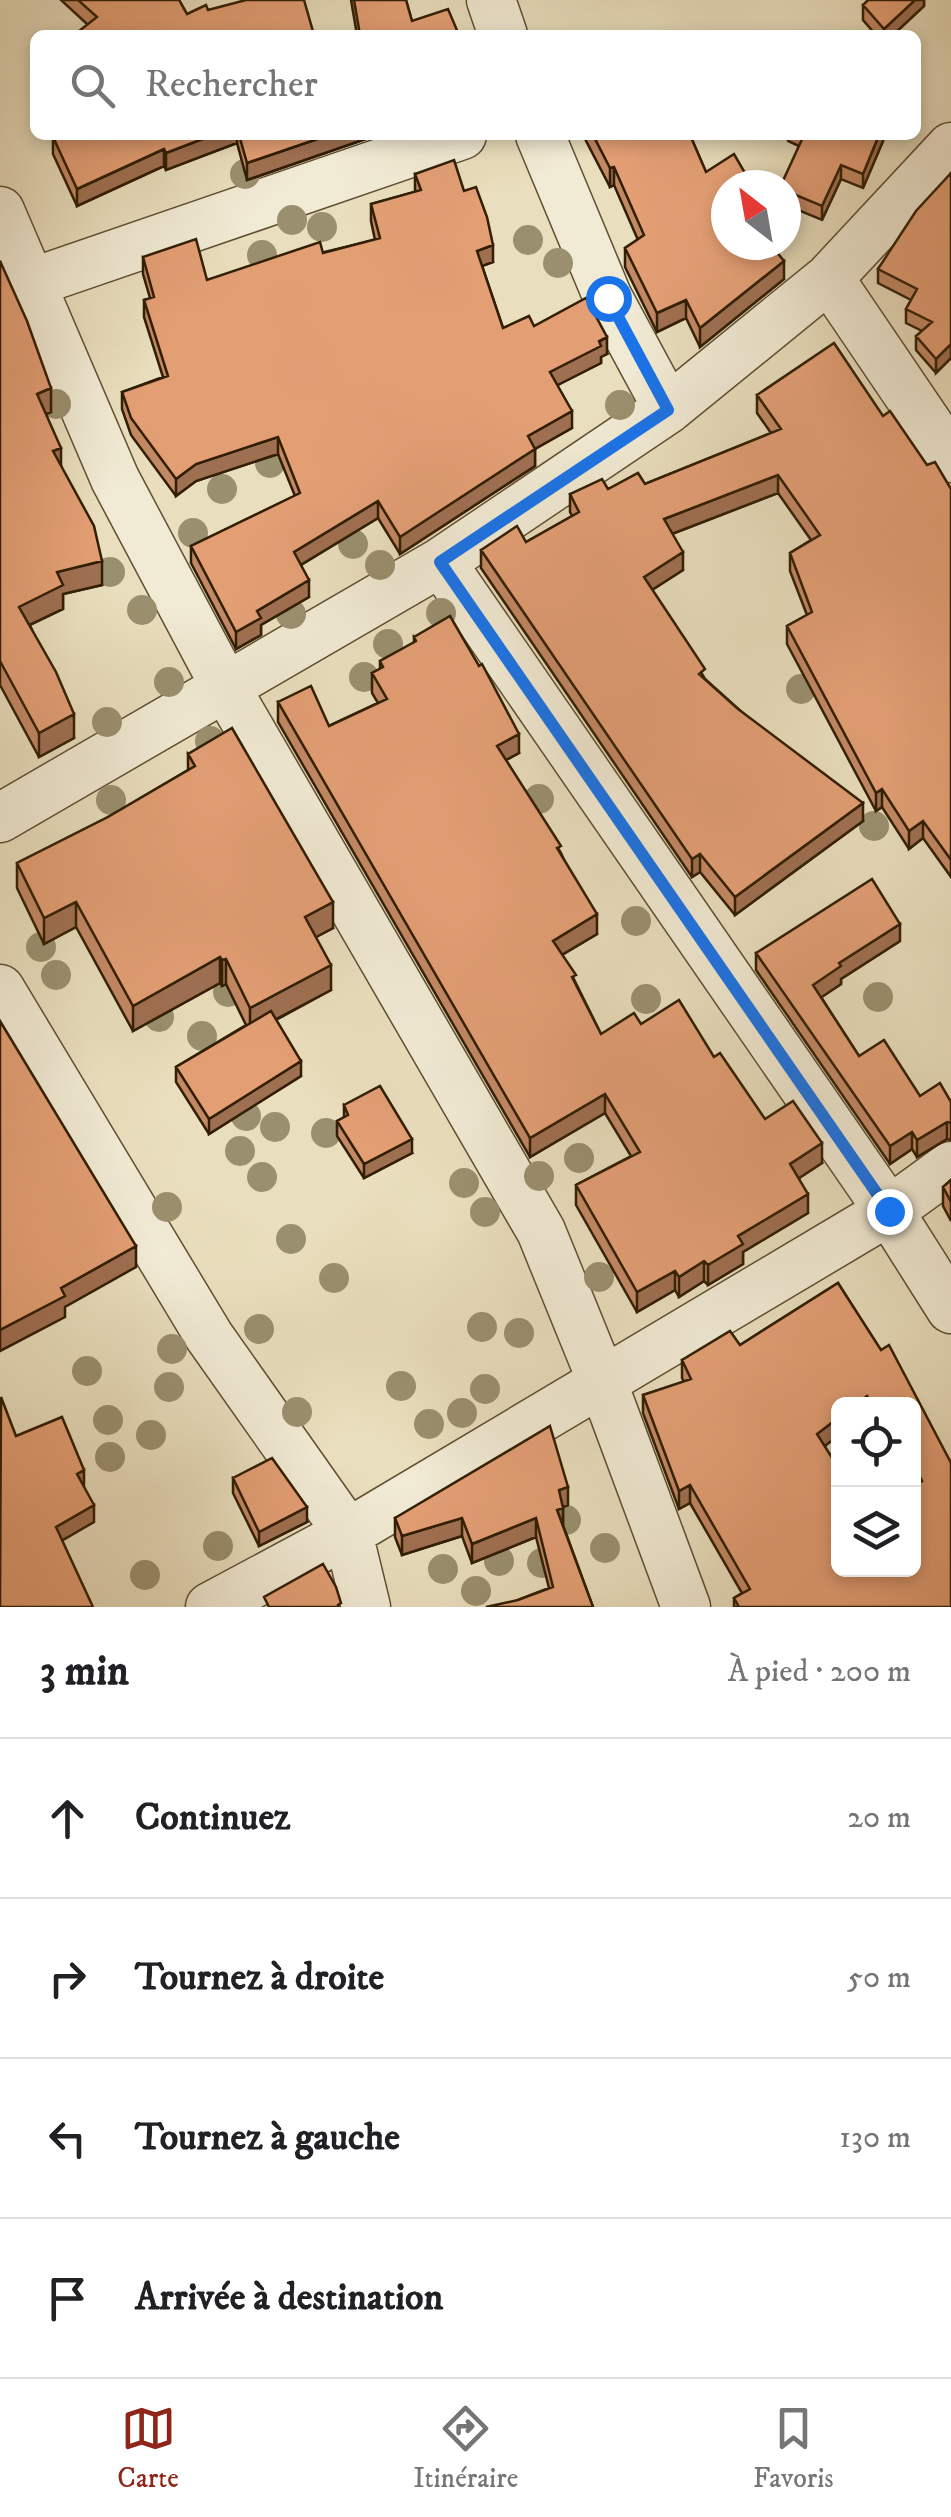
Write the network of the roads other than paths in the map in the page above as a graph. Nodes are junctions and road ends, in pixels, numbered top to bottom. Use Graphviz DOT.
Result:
graph roads {
  1 [pos="490,0"];
  2 [pos="501,30"];
  3 [pos="448,140"];
  4 [pos="542,140"];
  5 [pos="951,147"];
  6 [pos="0,211"];
  7 [pos="830,278"];
  8 [pos="31,284"];
  9 [pos="668,410"];
  10 [pos="951,458"];
  11 [pos="440,562"];
  12 [pos="226,688"];
  13 [pos="0,818"];
  14 [pos="0,988"];
  15 [pos="951,1166"];
  16 [pos="889,1211"];
  17 [pos="951,1309"];
  18 [pos="602,1382"];
  19 [pos="348,1533"];
  20 [pos="210,1607"];
  21 [pos="366,1607"];
  22 [pos="686,1607"];
  1 -- 2 [label="street"];
  3 -- 8 [label="street"];
  4 -- 9 [label="street"];
  5 -- 7 [label="street"];
  6 -- 8 [label="street"];
  7 -- 9 [label="street"];
  7 -- 10 [label="street"];
  8 -- 12 [label="street"];
  9 -- 11 [label="street"];
  11 -- 12 [label="street"];
  11 -- 16 [label="street"];
  12 -- 13 [label="street"];
  12 -- 18 [label="street"];
  14 -- 19 [label="street"];
  15 -- 16 [label="street"];
  16 -- 17 [label="street"];
  16 -- 18 [label="street"];
  18 -- 19 [label="street"];
  18 -- 22 [label="street"];
  19 -- 20 [label="street"];
  19 -- 21 [label="street"];
}
